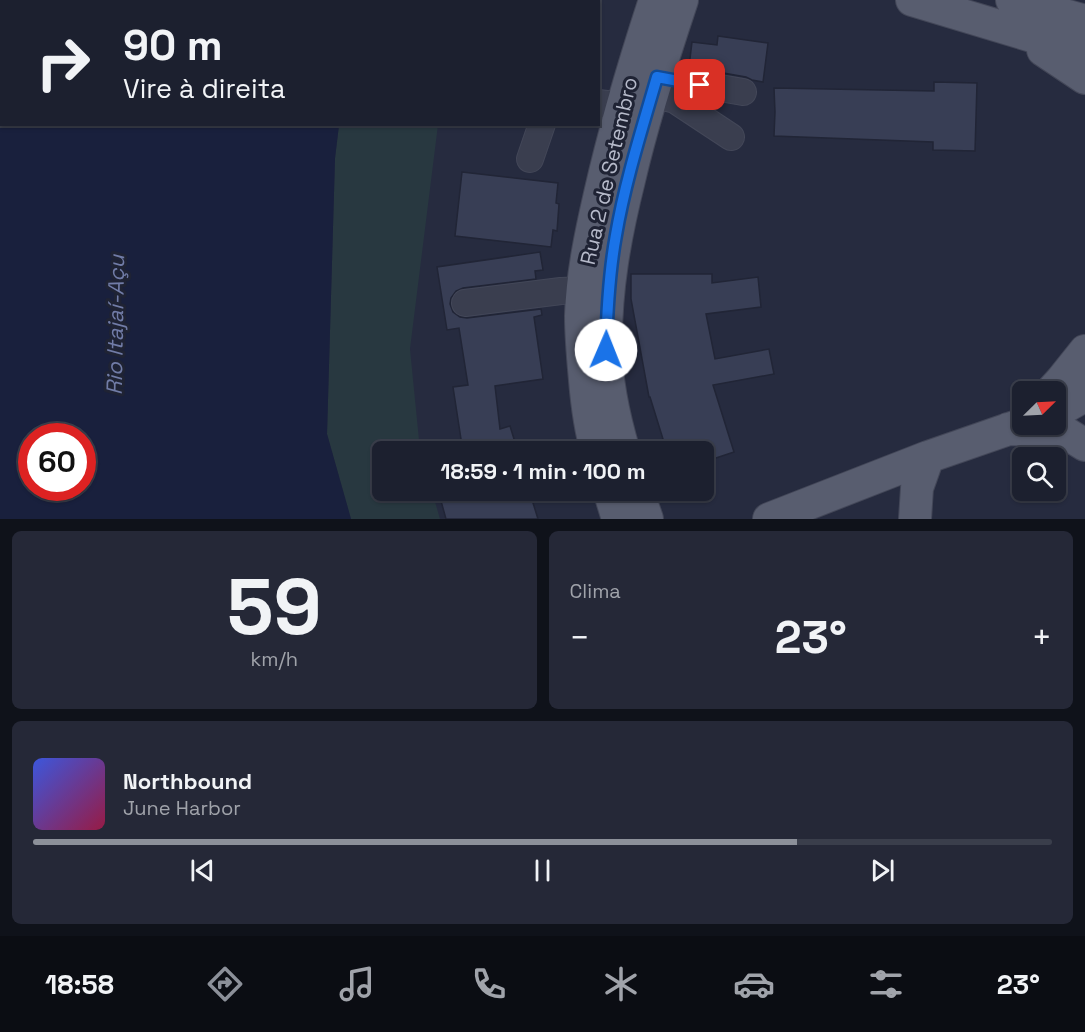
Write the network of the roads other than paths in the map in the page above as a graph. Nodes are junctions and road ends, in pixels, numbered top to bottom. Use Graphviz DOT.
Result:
graph roads {
  1 [pos="655,0"];
  2 [pos="682,0"];
  3 [pos="912,0"];
  4 [pos="1012,0"];
  5 [pos="1085,21"];
  6 [pos="1014,31"];
  7 [pos="1085,52"];
  8 [pos="1085,78"];
  9 [pos="654,86"];
  10 [pos="743,92"];
  11 [pos="611,104"];
  12 [pos="541,126"];
  13 [pos="730,137"];
  14 [pos="530,159"];
  15 [pos="584,290"];
  16 [pos="465,303"];
  17 [pos="1085,351"];
  18 [pos="1061,381"];
  19 [pos="1085,392"];
  20 [pos="1066,406"];
  21 [pos="1012,425"];
  22 [pos="1066,433"];
  23 [pos="595,441"];
  24 [pos="621,441"];
  25 [pos="1085,444"];
  26 [pos="928,457"];
  27 [pos="612,501"];
  28 [pos="641,501"];
  29 [pos="618,519"];
  30 [pos="647,519"];
  31 [pos="769,519"];
  32 [pos="915,519"];
  1 -- 11 [label="main road, Rua 2 de Setembro"];
  2 -- 9 [label="main road, Rua 2 de Setembro"];
  3 -- 6 [label="main road"];
  4 -- 5 [label="main road"];
  6 -- 7 [label="main road"];
  6 -- 8 [label="main road"];
  9 -- 10 [label="lane"];
  9 -- 13 [label="lane"];
  9 -- 24 [label="main road, Rua 2 de Setembro"];
  11 -- 15 [label="main road, Rua 2 de Setembro"];
  12 -- 14 [label="lane"];
  15 -- 16 [label="lane"];
  15 -- 23 [label="main road, Rua 2 de Setembro"];
  17 -- 18 [label="main road"];
  19 -- 20 [label="main road"];
  21 -- 26 [label="main road"];
  22 -- 25 [label="main road"];
  26 -- 31 [label="main road"];
  26 -- 32 [label="main road"];
  27 -- 29 [label="main road"];
  28 -- 30 [label="main road"];
}
